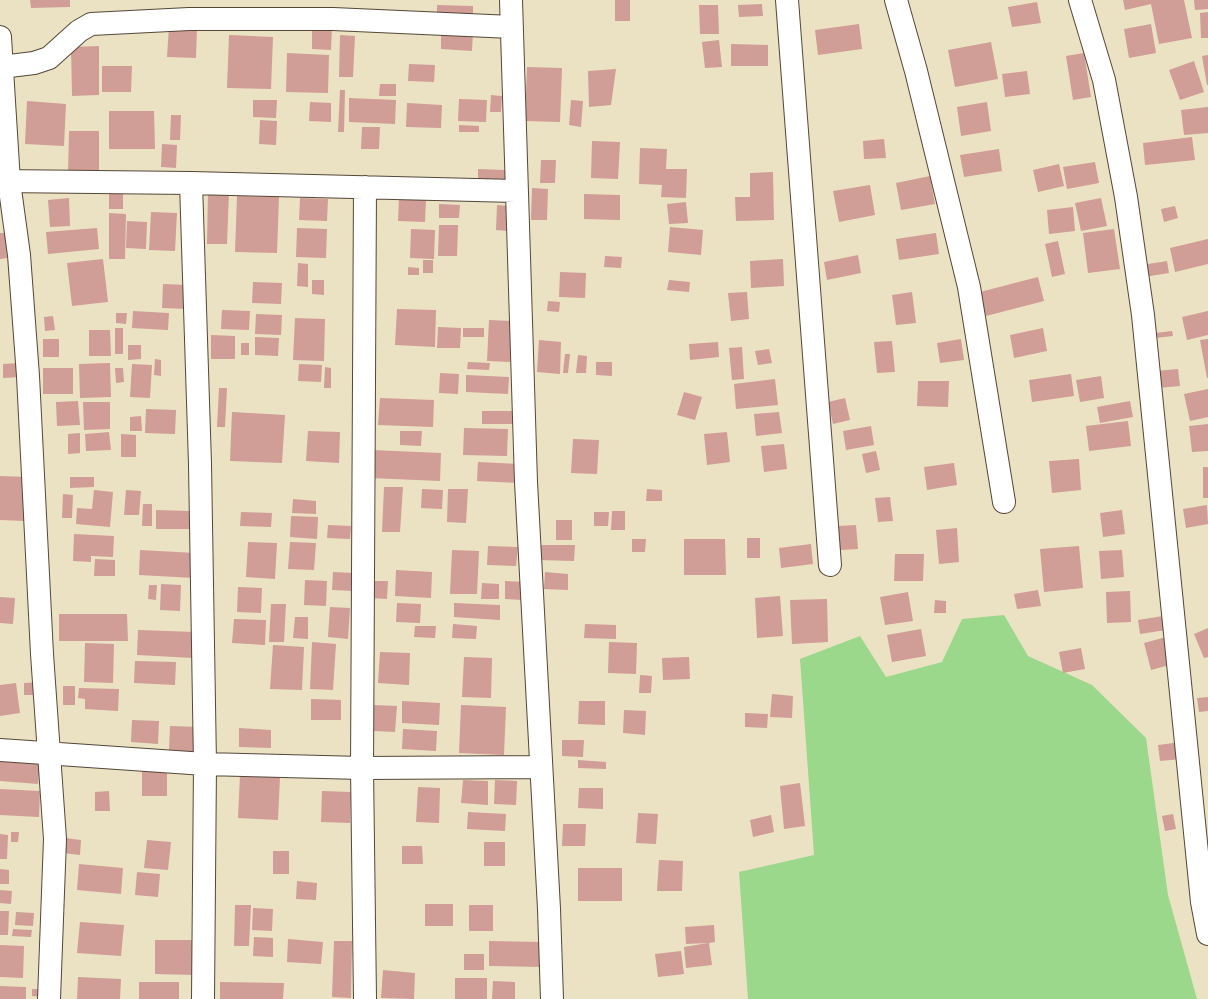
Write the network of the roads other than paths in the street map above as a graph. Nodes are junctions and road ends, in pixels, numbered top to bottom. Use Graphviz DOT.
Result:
graph roads {
  1 [pos="511,0"];
  2 [pos="787,0"];
  3 [pos="896,0"];
  4 [pos="1080,0"];
  5 [pos="512,27"];
  6 [pos="0,38"];
  7 [pos="1,67"];
  8 [pos="4,181"];
  9 [pos="191,183"];
  10 [pos="365,187"];
  11 [pos="516,191"];
  12 [pos="1004,502"];
  13 [pos="830,565"];
  14 [pos="0,750"];
  15 [pos="50,753"];
  16 [pos="205,764"];
  17 [pos="541,767"];
  18 [pos="362,768"];
  19 [pos="1208,934"];
  20 [pos="49,999"];
  21 [pos="203,999"];
  22 [pos="365,999"];
  23 [pos="552,999"];
  1 -- 5 [label="street"];
  2 -- 13 [label="street"];
  3 -- 12 [label="street"];
  4 -- 19 [label="street"];
  5 -- 7 [label="street"];
  5 -- 11 [label="street"];
  6 -- 7 [label="street"];
  7 -- 8 [label="street"];
  8 -- 9 [label="street"];
  8 -- 15 [label="street"];
  9 -- 10 [label="street"];
  9 -- 16 [label="street"];
  10 -- 11 [label="street"];
  10 -- 18 [label="street"];
  11 -- 17 [label="street"];
  14 -- 15 [label="street"];
  15 -- 16 [label="street"];
  15 -- 20 [label="street"];
  16 -- 18 [label="street"];
  16 -- 21 [label="street"];
  17 -- 18 [label="street"];
  17 -- 23 [label="street"];
  18 -- 22 [label="street"];
}
